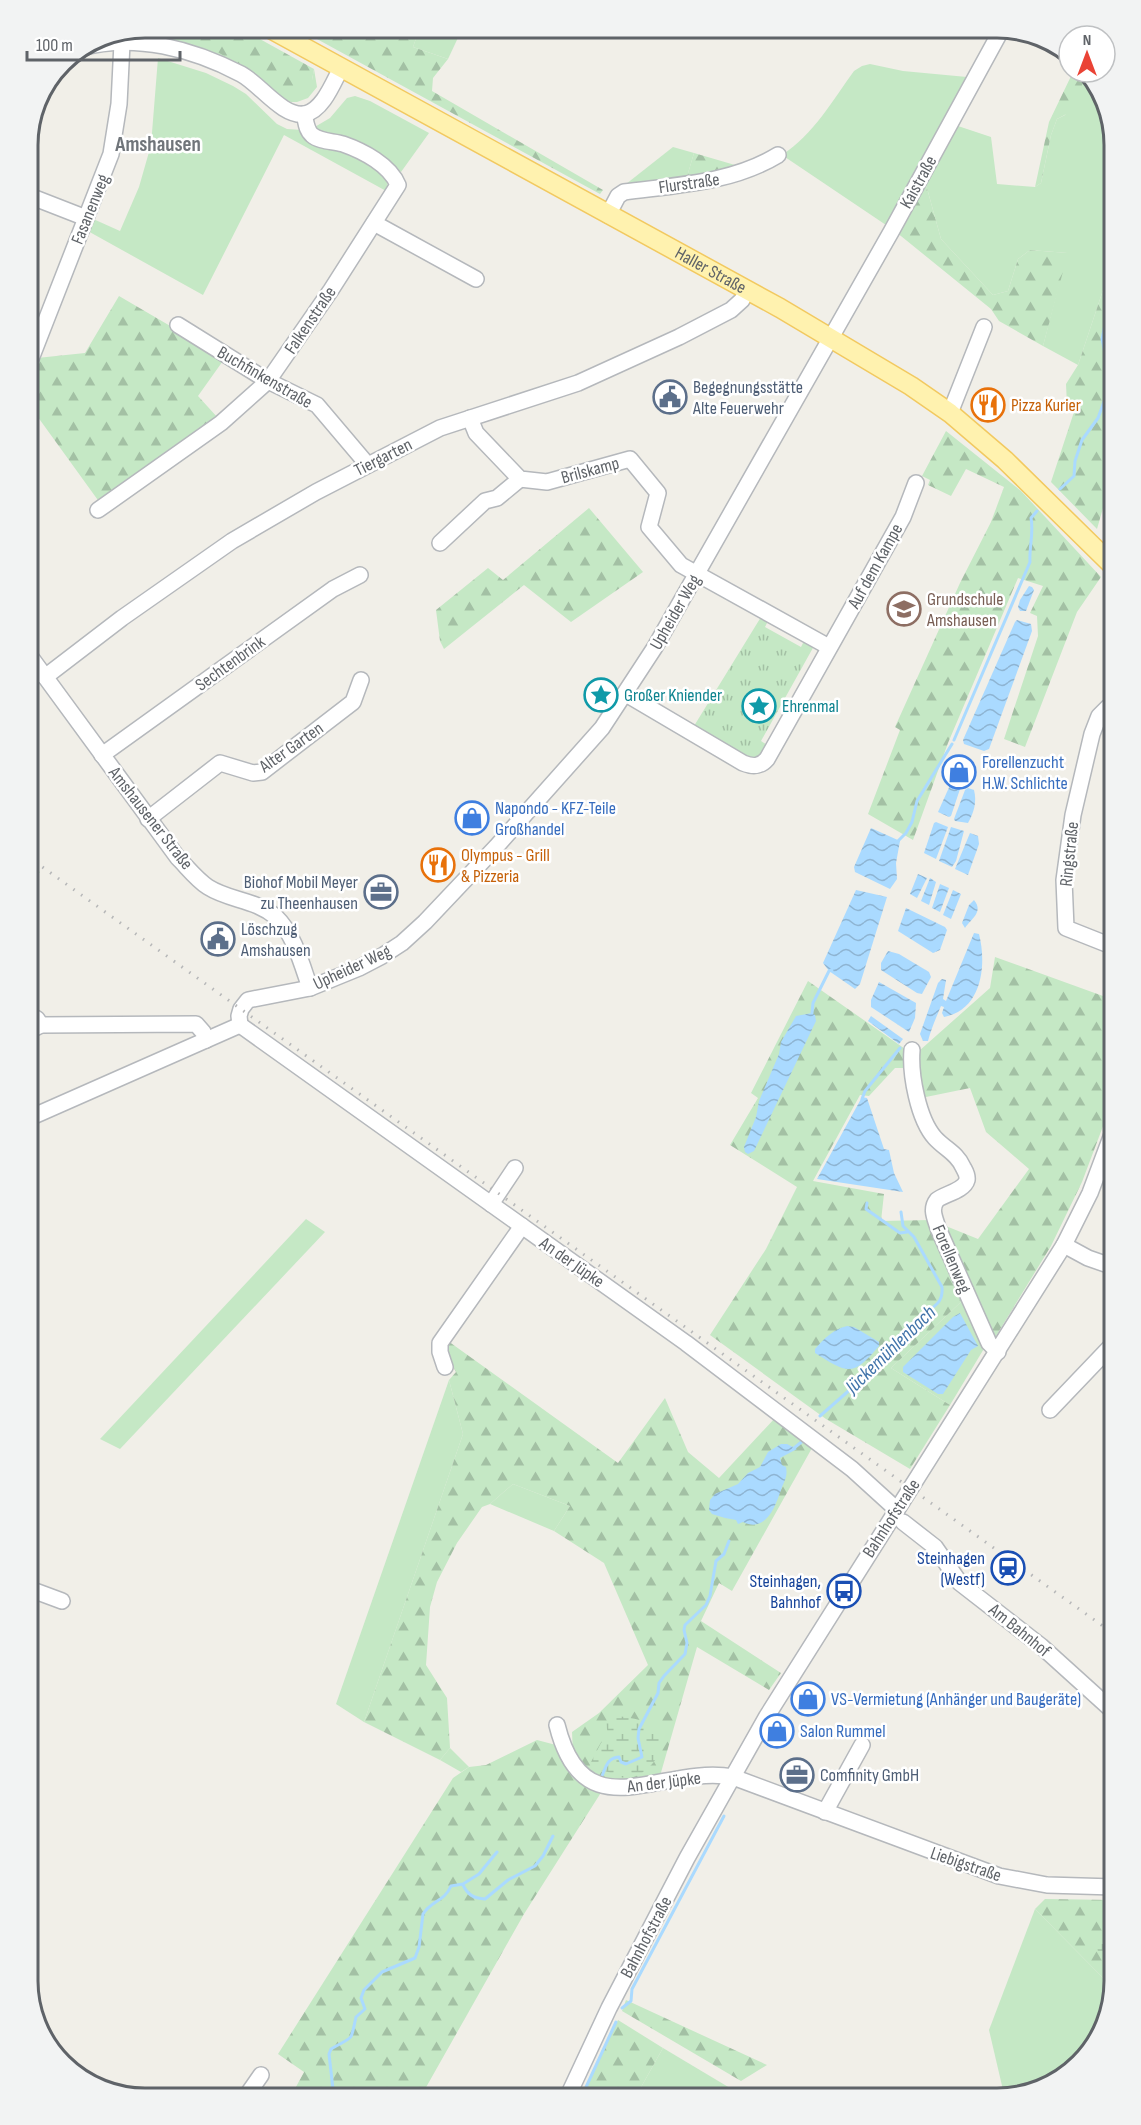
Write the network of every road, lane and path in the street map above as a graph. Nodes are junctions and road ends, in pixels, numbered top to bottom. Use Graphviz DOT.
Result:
graph roads {
  1 [pos="287,38"];
  2 [pos="997,38"];
  3 [pos="122,43"];
  4 [pos="104,45"];
  5 [pos="341,68"];
  6 [pos="304,114"];
  7 [pos="778,155"];
  8 [pos="38,199"];
  9 [pos="608,215"];
  10 [pos="86,218"];
  11 [pos="374,223"];
  12 [pos="476,279"];
  13 [pos="747,290"];
  14 [pos="178,326"];
  15 [pos="984,327"];
  16 [pos="831,337"];
  17 [pos="38,341"];
  18 [pos="268,381"];
  19 [pos="950,413"];
  20 [pos="470,418"];
  21 [pos="367,464"];
  22 [pos="520,478"];
  23 [pos="916,483"];
  24 [pos="98,510"];
  25 [pos="440,543"];
  26 [pos="1103,556"];
  27 [pos="697,574"];
  28 [pos="360,575"];
  29 [pos="830,647"];
  30 [pos="38,667"];
  31 [pos="45,677"];
  32 [pos="361,680"];
  33 [pos="626,694"];
  34 [pos="1103,712"];
  35 [pos="102,755"];
  36 [pos="148,819"];
  37 [pos="1103,943"];
  38 [pos="310,988"];
  39 [pos="38,1019"];
  40 [pos="41,1025"];
  41 [pos="240,1025"];
  42 [pos="38,1026"];
  43 [pos="206,1040"];
  44 [pos="912,1050"];
  45 [pos="38,1114"];
  46 [pos="1103,1158"];
  47 [pos="515,1168"];
  48 [pos="491,1204"];
  49 [pos="522,1226"];
  50 [pos="1064,1245"];
  51 [pos="1103,1263"];
  52 [pos="998,1352"];
  53 [pos="1103,1355"];
  54 [pos="445,1368"];
  55 [pos="1050,1410"];
  56 [pos="900,1515"];
  57 [pos="38,1592"];
  58 [pos="62,1601"];
  59 [pos="1103,1702"];
  60 [pos="557,1725"];
  61 [pos="862,1744"];
  62 [pos="733,1778"];
  63 [pos="825,1812"];
  64 [pos="1103,1887"];
  65 [pos="261,2075"];
  66 [pos="253,2087"];
  67 [pos="572,2088"];
  1 -- 5 [label="main road, Haller Straße"];
  2 -- 16 [label="street, Kaistraße"];
  3 -- 4 [label="street"];
  3 -- 6 [label="street"];
  3 -- 10 [label="street, Fasanenweg"];
  5 -- 6 [label="street"];
  5 -- 9 [label="main road, Haller Straße"];
  6 -- 11 [label="street, Falkenstraße"];
  7 -- 9 [label="street, Flurstraße"];
  8 -- 10 [label="street"];
  9 -- 13 [label="main road, Haller Straße"];
  10 -- 17 [label="street, Fasanenweg"];
  11 -- 12 [label="street"];
  11 -- 18 [label="street, Falkenstraße"];
  13 -- 16 [label="main road, Haller Straße"];
  13 -- 20 [label="street, Tiergarten"];
  14 -- 18 [label="street, Buchfinkenstraße"];
  15 -- 19 [label="street"];
  16 -- 19 [label="main road, Haller Straße"];
  16 -- 27 [label="street, Upheider Weg"];
  18 -- 21 [label="street, Buchfinkenstraße"];
  18 -- 24 [label="street, Falkenstraße"];
  19 -- 26 [label="main road, Haller Straße"];
  20 -- 21 [label="street, Tiergarten"];
  20 -- 22 [label="street"];
  21 -- 31 [label="street, Tiergarten"];
  22 -- 25 [label="street"];
  22 -- 27 [label="street, Brilskamp"];
  23 -- 29 [label="street, Auf dem Kampe"];
  27 -- 29 [label="street"];
  27 -- 33 [label="street, Upheider Weg"];
  28 -- 35 [label="street, Sechtenbrink"];
  29 -- 33 [label="street, Auf dem Kampe"];
  30 -- 31 [label="street, Amshausener Straße"];
  31 -- 35 [label="street, Amshausener Straße"];
  32 -- 36 [label="street, Alter Garten"];
  33 -- 38 [label="street, Upheider Weg"];
  34 -- 37 [label="street, Ringstraße"];
  35 -- 36 [label="street, Amshausener Straße"];
  36 -- 38 [label="street, Amshausener Straße"];
  38 -- 41 [label="street, Upheider Weg"];
  39 -- 40 [label="street"];
  40 -- 42 [label="street"];
  40 -- 43 [label="street"];
  41 -- 43 [label="street"];
  41 -- 48 [label="street, An der Jüpke"];
  43 -- 45 [label="street"];
  44 -- 52 [label="street, Forellenweg"];
  46 -- 50 [label="street, Bahnhofstraße"];
  47 -- 48 [label="street"];
  48 -- 49 [label="street, An der Jüpke"];
  49 -- 54 [label="street"];
  49 -- 56 [label="street, An der Jüpke"];
  50 -- 51 [label="street"];
  50 -- 52 [label="street, Bahnhofstraße"];
  52 -- 56 [label="street, Bahnhofstraße"];
  53 -- 55 [label="street"];
  56 -- 59 [label="street, Am Bahnhof"];
  56 -- 62 [label="street, Bahnhofstraße"];
  57 -- 58 [label="street"];
  60 -- 62 [label="street, An der Jüpke"];
  61 -- 63 [label="street"];
  62 -- 63 [label="street, Liebigstraße"];
  62 -- 67 [label="street, Bahnhofstraße"];
  63 -- 64 [label="street, Liebigstraße"];
  65 -- 66 [label="street"];
}
